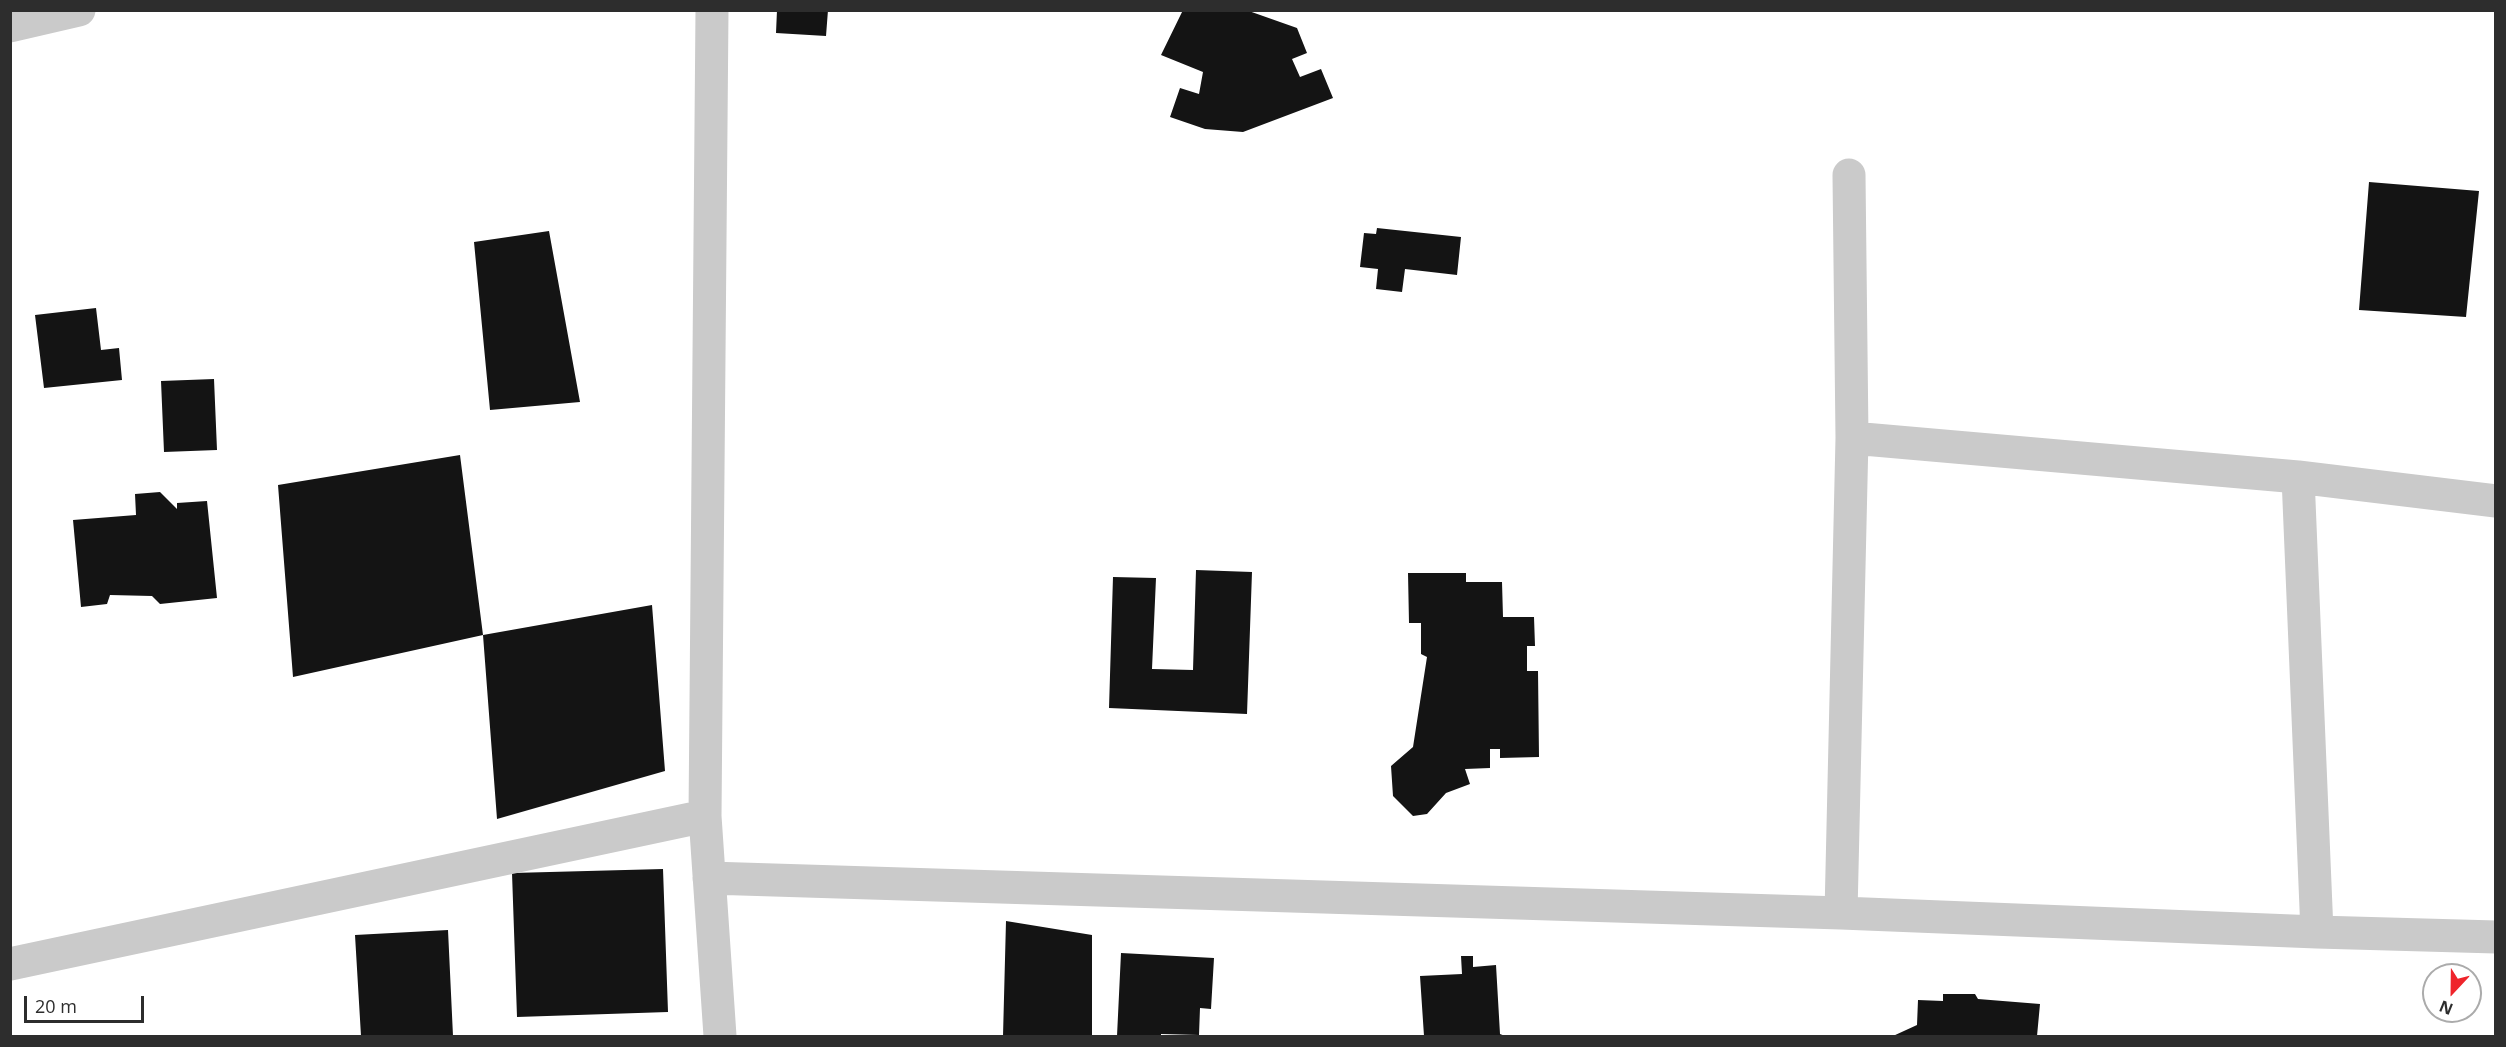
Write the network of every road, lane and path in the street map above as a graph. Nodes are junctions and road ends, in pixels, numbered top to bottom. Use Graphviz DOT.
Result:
graph roads {
  1 [pos="79,10"];
  2 [pos="712,10"];
  3 [pos="10,26"];
  4 [pos="1849,176"];
  5 [pos="1852,438"];
  6 [pos="2298,477"];
  7 [pos="2496,501"];
  8 [pos="705,816"];
  9 [pos="709,878"];
  10 [pos="1840,913"];
  11 [pos="2318,932"];
  12 [pos="2496,937"];
  13 [pos="10,964"];
  14 [pos="720,1036"];
  1 -- 3 [label="street"];
  2 -- 8 [label="street"];
  4 -- 5 [label="street"];
  5 -- 6 [label="street"];
  5 -- 10 [label="street"];
  6 -- 7 [label="street"];
  6 -- 11 [label="street"];
  8 -- 9 [label="street"];
  8 -- 13 [label="street"];
  9 -- 10 [label="street"];
  9 -- 14 [label="street"];
  10 -- 11 [label="street"];
  11 -- 12 [label="street"];
}
